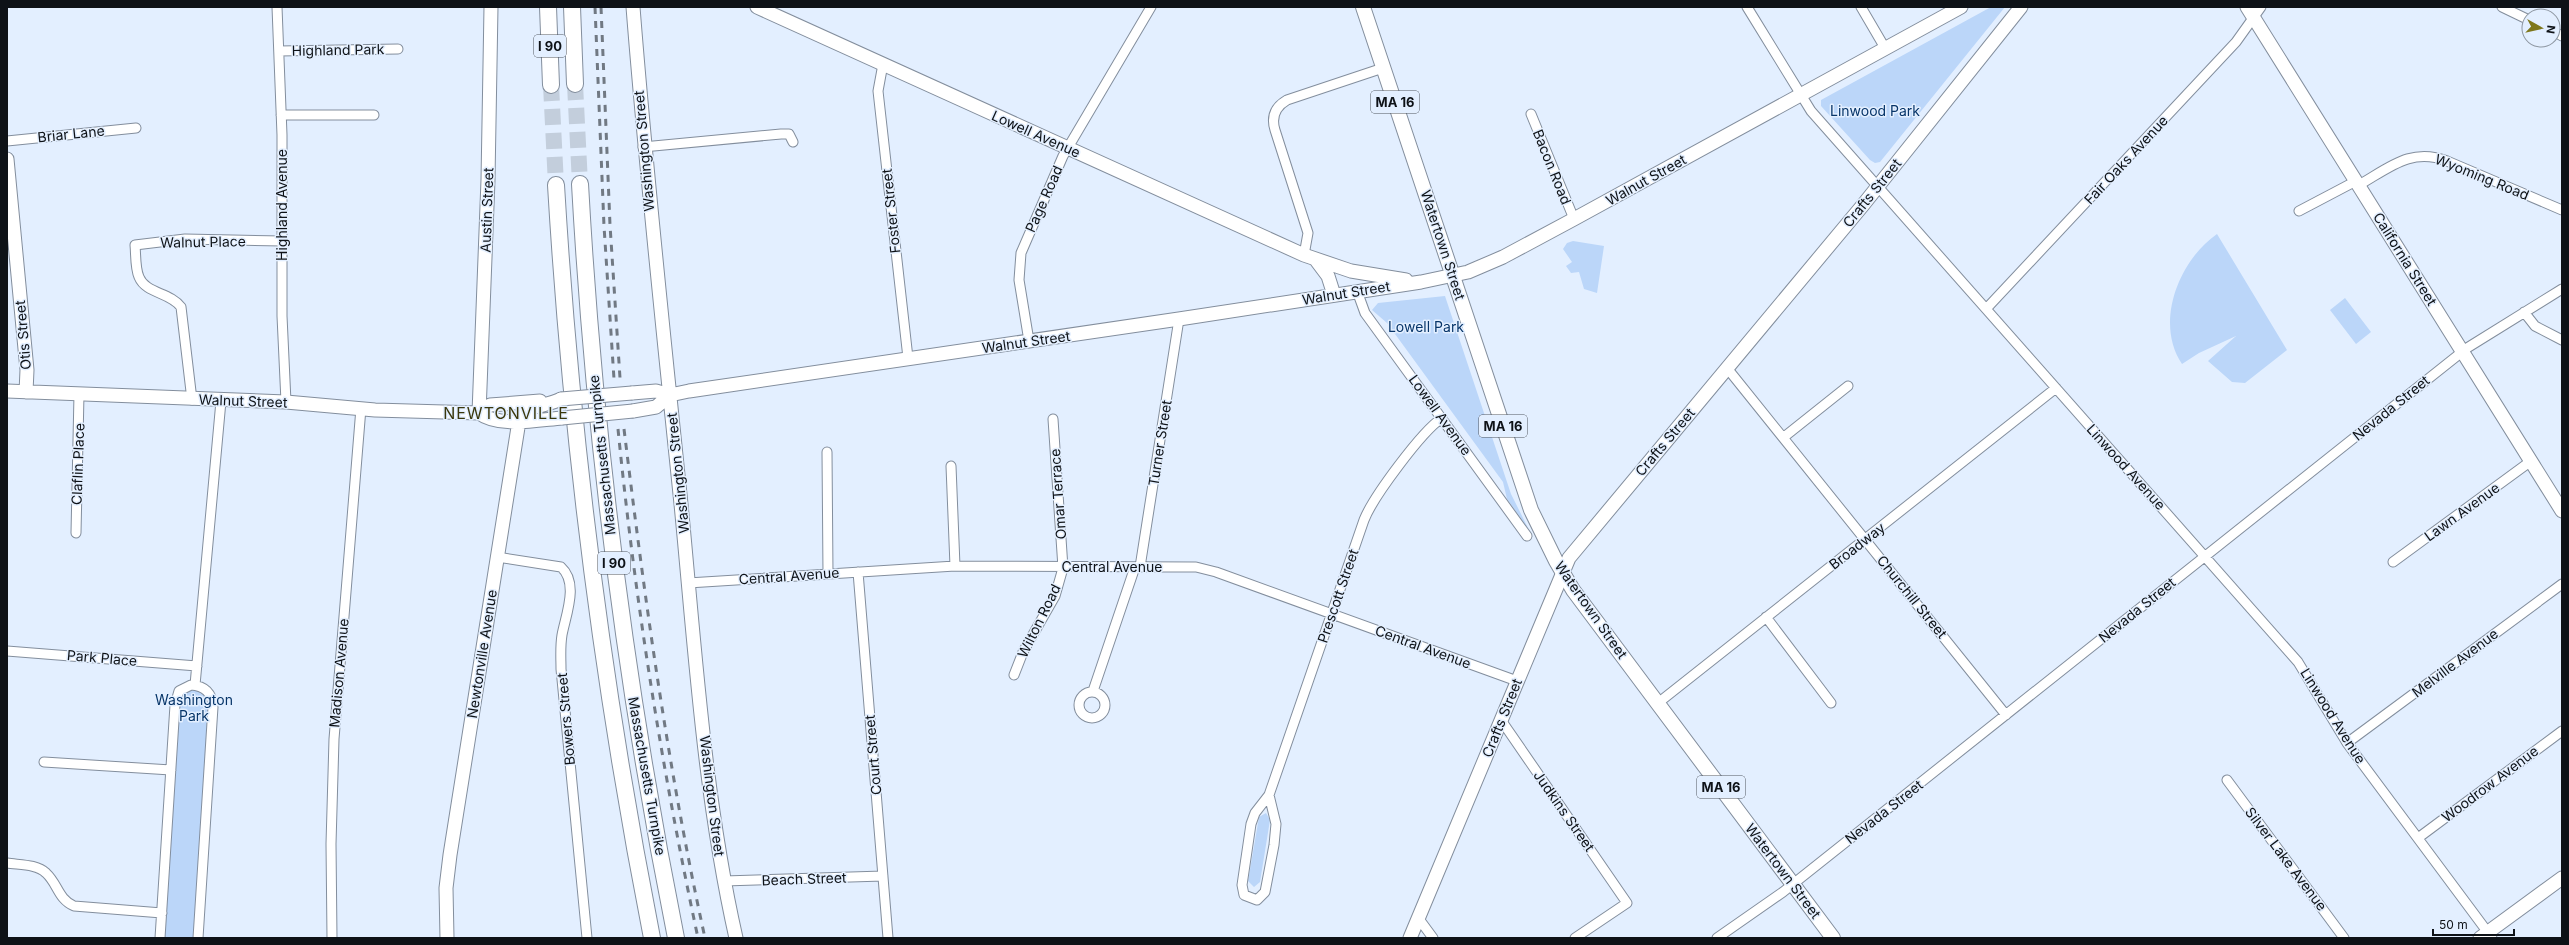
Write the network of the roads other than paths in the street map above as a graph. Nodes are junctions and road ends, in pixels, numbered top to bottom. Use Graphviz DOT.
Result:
graph roads {
  1 [pos="277,7"];
  2 [pos="491,7"];
  3 [pos="548,7"];
  4 [pos="572,7"];
  5 [pos="633,7"];
  6 [pos="757,7"];
  7 [pos="1151,7"];
  8 [pos="1362,7"];
  9 [pos="1746,7"];
  10 [pos="1861,7"];
  11 [pos="1961,7"];
  12 [pos="2021,7"];
  13 [pos="2502,7"];
  14 [pos="2254,10"];
  15 [pos="2521,16"];
  16 [pos="1885,48"];
  17 [pos="398,49"];
  18 [pos="279,51"];
  19 [pos="883,64"];
  20 [pos="1383,68"];
  21 [pos="575,84"];
  22 [pos="551,85"];
  23 [pos="1799,95"];
  24 [pos="281,114"];
  25 [pos="1531,114"];
  26 [pos="374,115"];
  27 [pos="136,128"];
  28 [pos="7,141"];
  29 [pos="793,142"];
  30 [pos="643,147"];
  31 [pos="1068,148"];
  32 [pos="7,159"];
  33 [pos="2357,183"];
  34 [pos="580,184"];
  35 [pos="556,185"];
  36 [pos="1877,187"];
  37 [pos="9,200"];
  38 [pos="2299,210"];
  39 [pos="2562,210"];
  40 [pos="1574,219"];
  41 [pos="282,241"];
  42 [pos="1304,255"];
  43 [pos="1316,260"];
  44 [pos="1453,276"];
  45 [pos="1420,282"];
  46 [pos="2562,288"];
  47 [pos="1357,291"];
  48 [pos="1334,294"];
  49 [pos="1986,309"];
  50 [pos="2524,312"];
  51 [pos="1179,319"];
  52 [pos="2562,340"];
  53 [pos="1028,341"];
  54 [pos="2462,352"];
  55 [pos="908,358"];
  56 [pos="1727,368"];
  57 [pos="1848,386"];
  58 [pos="2056,388"];
  59 [pos="7,391"];
  60 [pos="26,392"];
  61 [pos="80,394"];
  62 [pos="670,395"];
  63 [pos="561,399"];
  64 [pos="192,400"];
  65 [pos="221,400"];
  66 [pos="286,402"];
  67 [pos="362,408"];
  68 [pos="479,413"];
  69 [pos="1442,418"];
  70 [pos="1053,420"];
  71 [pos="518,421"];
  72 [pos="1784,437"];
  73 [pos="827,452"];
  74 [pos="2531,461"];
  75 [pos="951,466"];
  76 [pos="2562,511"];
  77 [pos="76,533"];
  78 [pos="1526,536"];
  79 [pos="1865,539"];
  80 [pos="2205,556"];
  81 [pos="497,557"];
  82 [pos="2393,562"];
  83 [pos="955,566"];
  84 [pos="1137,566"];
  85 [pos="1063,568"];
  86 [pos="858,572"];
  87 [pos="1562,572"];
  88 [pos="828,574"];
  89 [pos="688,583"];
  90 [pos="2562,584"];
  91 [pos="1332,614"];
  92 [pos="1766,617"];
  93 [pos="7,651"];
  94 [pos="197,666"];
  95 [pos="1014,675"];
  96 [pos="1517,681"];
  97 [pos="195,685"];
  98 [pos="1093,691"];
  99 [pos="1658,703"];
  100 [pos="1830,703"];
  101 [pos="2006,715"];
  102 [pos="1501,720"];
  103 [pos="2562,731"];
  104 [pos="2347,743"];
  105 [pos="44,762"];
  106 [pos="171,770"];
  107 [pos="2227,780"];
  108 [pos="1269,795"];
  109 [pos="2418,838"];
  110 [pos="7,863"];
  111 [pos="883,876"];
  112 [pos="2562,878"];
  113 [pos="724,882"];
  114 [pos="1793,884"];
  115 [pos="162,912"];
  116 [pos="1419,920"];
  117 [pos="2487,936"];
  118 [pos="160,938"];
  119 [pos="198,938"];
  120 [pos="332,938"];
  121 [pos="447,938"];
  122 [pos="586,938"];
  123 [pos="652,938"];
  124 [pos="676,938"];
  125 [pos="736,938"];
  126 [pos="888,938"];
  127 [pos="1410,938"];
  128 [pos="1433,938"];
  129 [pos="1575,938"];
  130 [pos="1717,938"];
  131 [pos="1833,938"];
  132 [pos="2344,938"];
  1 -- 18 [label="street, Highland Avenue"];
  2 -- 68 [label="main road, Austin Street"];
  3 -- 22 [label="highway, I 90"];
  4 -- 21 [label="highway, I 90"];
  5 -- 30 [label="main road, Washington Street"];
  6 -- 19 [label="main road, Lowell Avenue"];
  7 -- 31 [label="street, Page Road"];
  8 -- 20 [label="main road, Watertown Street / MA 16"];
  9 -- 23 [label="street, Linwood Avenue"];
  10 -- 16 [label="street"];
  11 -- 16 [label="main road, Walnut Street"];
  12 -- 36 [label="main road, Crafts Street"];
  13 -- 15 [label="street"];
  14 -- 33 [label="main road, California Street"];
  14 -- 49 [label="street, Fair Oaks Avenue"];
  16 -- 23 [label="main road, Walnut Street"];
  17 -- 18 [label="street, Highland Park"];
  18 -- 24 [label="street, Highland Avenue"];
  19 -- 31 [label="main road, Lowell Avenue"];
  19 -- 55 [label="street, Foster Street"];
  20 -- 42 [label="street"];
  20 -- 44 [label="main road, Watertown Street / MA 16"];
  23 -- 36 [label="street, Linwood Avenue"];
  23 -- 40 [label="main road, Walnut Street"];
  24 -- 26 [label="street"];
  24 -- 41 [label="street, Highland Avenue"];
  25 -- 40 [label="street, Bacon Road"];
  27 -- 28 [label="street, Briar Lane"];
  29 -- 30 [label="street"];
  30 -- 62 [label="main road, Washington Street"];
  31 -- 42 [label="main road, Lowell Avenue"];
  31 -- 53 [label="street, Page Road"];
  32 -- 37 [label="main road, Otis Street"];
  33 -- 38 [label="street, Wyoming Road"];
  33 -- 39 [label="street, Wyoming Road"];
  33 -- 54 [label="main road, California Street"];
  34 -- 124 [label="highway, Massachusetts Turnpike / I 90"];
  35 -- 123 [label="highway, Massachusetts Turnpike / I 90"];
  36 -- 49 [label="street, Linwood Avenue"];
  36 -- 56 [label="main road, Crafts Street"];
  37 -- 60 [label="main road, Otis Street"];
  40 -- 44 [label="main road, Walnut Street"];
  41 -- 64 [label="street, Walnut Place"];
  41 -- 66 [label="street, Highland Avenue"];
  42 -- 43 [label="main road, Lowell Avenue"];
  43 -- 45 [label="main road, Lowell Avenue"];
  43 -- 48 [label="main road"];
  44 -- 45 [label="main road, Walnut Street"];
  44 -- 87 [label="main road, Watertown Street / MA 16"];
  45 -- 47 [label="main road, Walnut Street"];
  46 -- 50 [label="street, Nevada Street"];
  47 -- 48 [label="main road, Walnut Street"];
  47 -- 69 [label="street, Lowell Avenue"];
  48 -- 51 [label="main road, Walnut Street"];
  49 -- 58 [label="street, Linwood Avenue"];
  50 -- 52 [label="street"];
  50 -- 54 [label="street, Nevada Street"];
  51 -- 53 [label="main road, Walnut Street"];
  51 -- 84 [label="street, Turner Street"];
  53 -- 55 [label="main road, Walnut Street"];
  54 -- 74 [label="main road, California Street"];
  54 -- 80 [label="street, Nevada Street"];
  55 -- 62 [label="main road, Walnut Street"];
  56 -- 72 [label="street, Churchill Street"];
  56 -- 87 [label="main road, Crafts Street"];
  57 -- 72 [label="street"];
  58 -- 79 [label="street, Broadway"];
  58 -- 80 [label="street, Linwood Avenue"];
  59 -- 60 [label="main road, Walnut Street"];
  60 -- 61 [label="main road, Walnut Street"];
  61 -- 64 [label="main road, Walnut Street"];
  61 -- 77 [label="street, Claflin Place"];
  62 -- 63 [label="main road, Walnut Street, bridge"];
  62 -- 71 [label="main road, Walnut Street, bridge"];
  62 -- 89 [label="main road, Washington Street"];
  63 -- 68 [label="main road, Walnut Street"];
  63 -- 71 [label="main road"];
  64 -- 65 [label="main road, Walnut Street"];
  65 -- 66 [label="main road, Walnut Street"];
  65 -- 94 [label="street"];
  66 -- 67 [label="main road, Walnut Street"];
  67 -- 68 [label="main road, Walnut Street"];
  67 -- 120 [label="street, Madison Avenue"];
  68 -- 71 [label="main road, Walnut Street"];
  69 -- 78 [label="street, Lowell Avenue"];
  69 -- 91 [label="street, Prescott Street"];
  70 -- 85 [label="street, Omar Terrace"];
  71 -- 81 [label="main road, Newtonville Avenue"];
  72 -- 79 [label="street, Churchill Street"];
  73 -- 88 [label="street"];
  74 -- 76 [label="main road, California Street"];
  74 -- 82 [label="street, Lawn Avenue"];
  75 -- 83 [label="street"];
  79 -- 92 [label="street, Broadway"];
  79 -- 101 [label="street, Churchill Street"];
  80 -- 101 [label="street, Nevada Street"];
  80 -- 104 [label="street, Linwood Avenue"];
  81 -- 121 [label="main road, Newtonville Avenue"];
  81 -- 122 [label="street, Bowers Street"];
  83 -- 85 [label="street, Central Avenue"];
  83 -- 86 [label="street, Central Avenue"];
  84 -- 85 [label="street, Central Avenue"];
  84 -- 91 [label="street, Central Avenue"];
  84 -- 98 [label="street, Turner Street"];
  85 -- 95 [label="street, Wilton Road"];
  86 -- 88 [label="street, Central Avenue"];
  86 -- 111 [label="street, Court Street"];
  87 -- 96 [label="main road, Crafts Street"];
  87 -- 99 [label="main road, Watertown Street / MA 16"];
  88 -- 89 [label="street, Central Avenue"];
  89 -- 113 [label="main road, Washington Street"];
  90 -- 104 [label="street, Melville Avenue"];
  91 -- 96 [label="street, Central Avenue"];
  91 -- 108 [label="street, Prescott Street"];
  92 -- 99 [label="street, Broadway"];
  92 -- 100 [label="street"];
  93 -- 94 [label="street, Park Place"];
  94 -- 97 [label="street"];
  96 -- 102 [label="main road, Crafts Street"];
  97 -- 106 [label="street"];
  97 -- 119 [label="street"];
  99 -- 114 [label="main road, Watertown Street / MA 16"];
  101 -- 114 [label="street, Nevada Street"];
  102 -- 116 [label="main road, Crafts Street"];
  102 -- 129 [label="street, Judkins Street"];
  103 -- 109 [label="street, Woodrow Avenue"];
  104 -- 109 [label="street, Linwood Avenue"];
  105 -- 106 [label="street"];
  106 -- 115 [label="street"];
  107 -- 132 [label="street, Silver Lake Avenue"];
  108 -- 108 [label="street, Prescott Street"];
  109 -- 117 [label="street, Linwood Avenue"];
  110 -- 115 [label="street"];
  111 -- 113 [label="street, Beach Street"];
  111 -- 126 [label="street, Court Street"];
  112 -- 117 [label="main road"];
  113 -- 125 [label="main road, Washington Street"];
  114 -- 130 [label="street, Nevada Street"];
  114 -- 131 [label="main road, Watertown Street / MA 16"];
  115 -- 118 [label="street"];
  116 -- 127 [label="main road, Crafts Street"];
  116 -- 128 [label="street"];
}
